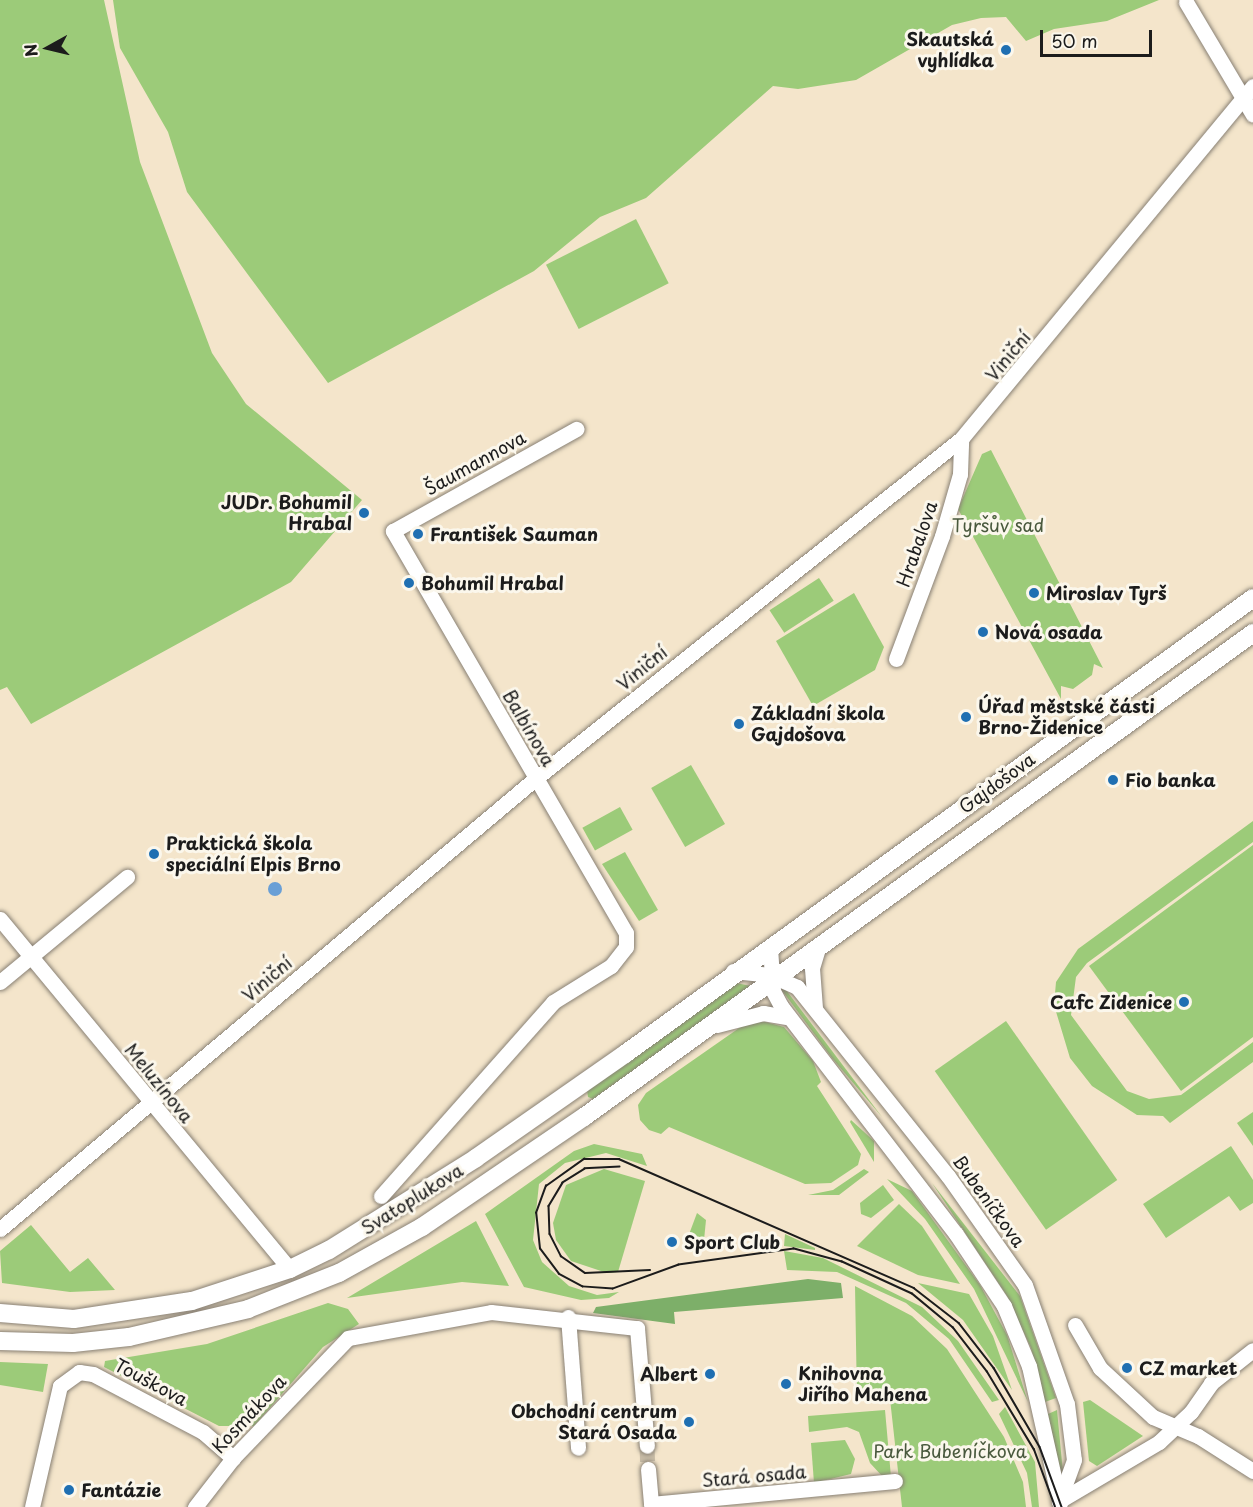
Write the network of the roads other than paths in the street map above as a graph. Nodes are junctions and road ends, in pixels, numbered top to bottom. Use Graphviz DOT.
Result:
graph roads {
  1 [pos="1186,2"];
  2 [pos="1253,86"];
  3 [pos="1244,99"];
  4 [pos="1253,116"];
  5 [pos="576,429"];
  6 [pos="961,440"];
  7 [pos="393,531"];
  8 [pos="1253,598"];
  9 [pos="1253,633"];
  10 [pos="896,659"];
  11 [pos="536,778"];
  12 [pos="127,877"];
  13 [pos="0,919"];
  14 [pos="626,947"];
  15 [pos="770,948"];
  16 [pos="818,948"];
  17 [pos="31,957"];
  18 [pos="732,971"];
  19 [pos="772,977"];
  20 [pos="0,982"];
  21 [pos="815,1008"];
  22 [pos="790,1018"];
  23 [pos="705,1030"];
  24 [pos="151,1103"];
  25 [pos="381,1196"];
  26 [pos="0,1229"];
  27 [pos="290,1269"];
  28 [pos="0,1313"];
  29 [pos="568,1317"];
  30 [pos="1075,1325"];
  31 [pos="0,1341"];
  32 [pos="1253,1350"];
  33 [pos="1177,1428"];
  34 [pos="647,1446"];
  35 [pos="578,1448"];
  36 [pos="233,1458"];
  37 [pos="648,1469"];
  38 [pos="1253,1471"];
  39 [pos="894,1481"];
  40 [pos="1060,1504"];
  41 [pos="32,1507"];
  42 [pos="195,1507"];
  1 -- 3 [label="street"];
  2 -- 3 [label="street, Viniční"];
  3 -- 4 [label="street"];
  3 -- 6 [label="street, Viniční"];
  5 -- 7 [label="street, Šaumannova"];
  6 -- 10 [label="street, Hrabalova"];
  6 -- 11 [label="street, Viniční"];
  7 -- 11 [label="street, Balbínova"];
  8 -- 15 [label="main road, Gajdošova"];
  9 -- 16 [label="main road, Gajdošova"];
  11 -- 14 [label="street, Balbínova"];
  11 -- 24 [label="street, Viniční"];
  12 -- 17 [label="street"];
  13 -- 17 [label="street, Meluzínova"];
  14 -- 25 [label="street, Svatoplukova"];
  15 -- 18 [label="main road, Svatoplukova"];
  15 -- 19 [label="street"];
  16 -- 19 [label="main road, Gajdošova"];
  16 -- 21 [label="street"];
  17 -- 20 [label="street"];
  17 -- 24 [label="street, Meluzínova"];
  18 -- 19 [label="street, Bubeníčkova"];
  18 -- 27 [label="main road, Svatoplukova"];
  19 -- 21 [label="street, Bubeníčkova"];
  19 -- 22 [label="street"];
  19 -- 23 [label="main road, Svatoplukova"];
  21 -- 40 [label="street, Bubeníčkova"];
  22 -- 23 [label="street"];
  22 -- 40 [label="street"];
  23 -- 31 [label="main road, Svatoplukova"];
  24 -- 26 [label="street, Viniční"];
  24 -- 27 [label="street, Meluzínova"];
  27 -- 28 [label="main road, Svatoplukova"];
  29 -- 34 [label="street"];
  29 -- 35 [label="street"];
  29 -- 36 [label="street, Kosmákova"];
  30 -- 33 [label="street"];
  32 -- 33 [label="street"];
  33 -- 38 [label="street"];
  33 -- 40 [label="street"];
  36 -- 41 [label="street, Touškova"];
  36 -- 42 [label="street, Kosmákova"];
  37 -- 39 [label="street, Stará osada"];
}
